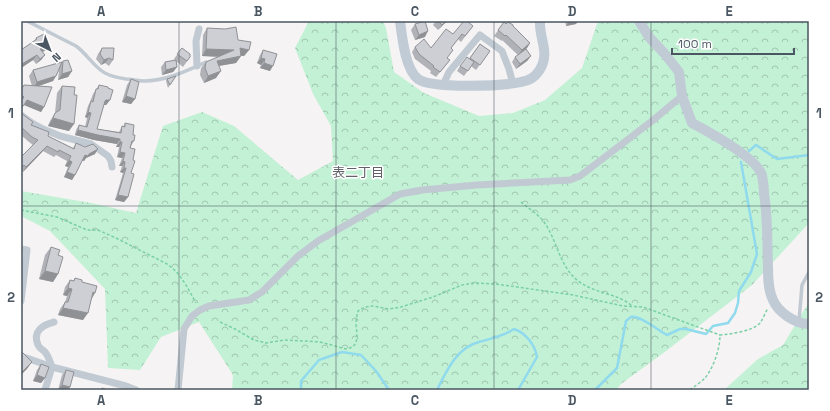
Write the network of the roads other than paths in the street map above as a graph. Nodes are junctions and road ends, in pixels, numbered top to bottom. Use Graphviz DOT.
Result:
graph roads {
  1 [pos="27,21"];
  2 [pos="400,21"];
  3 [pos="540,21"];
  4 [pos="639,21"];
  5 [pos="199,29"];
  6 [pos="206,62"];
  7 [pos="197,66"];
  8 [pos="513,84"];
  9 [pos="443,85"];
  10 [pos="682,96"];
  11 [pos="21,115"];
  12 [pos="112,167"];
  13 [pos="21,249"];
  14 [pos="809,272"];
  15 [pos="21,301"];
  16 [pos="54,322"];
  17 [pos="804,323"];
  18 [pos="21,356"];
  19 [pos="52,367"];
  20 [pos="45,390"];
  21 [pos="136,390"];
  22 [pos="178,390"];
  1 -- 7 [label="lane"];
  2 -- 9 [label="street"];
  3 -- 8 [label="street"];
  4 -- 10 [label="street"];
  5 -- 7 [label="street"];
  6 -- 7 [label="lane"];
  8 -- 9 [label="street"];
  8 -- 9 [label="street"];
  10 -- 17 [label="street"];
  10 -- 22 [label="street"];
  11 -- 12 [label="street"];
  13 -- 15 [label="street"];
  14 -- 17 [label="lane"];
  16 -- 19 [label="street"];
  18 -- 19 [label="street"];
  19 -- 20 [label="street"];
  19 -- 21 [label="street"];
}
